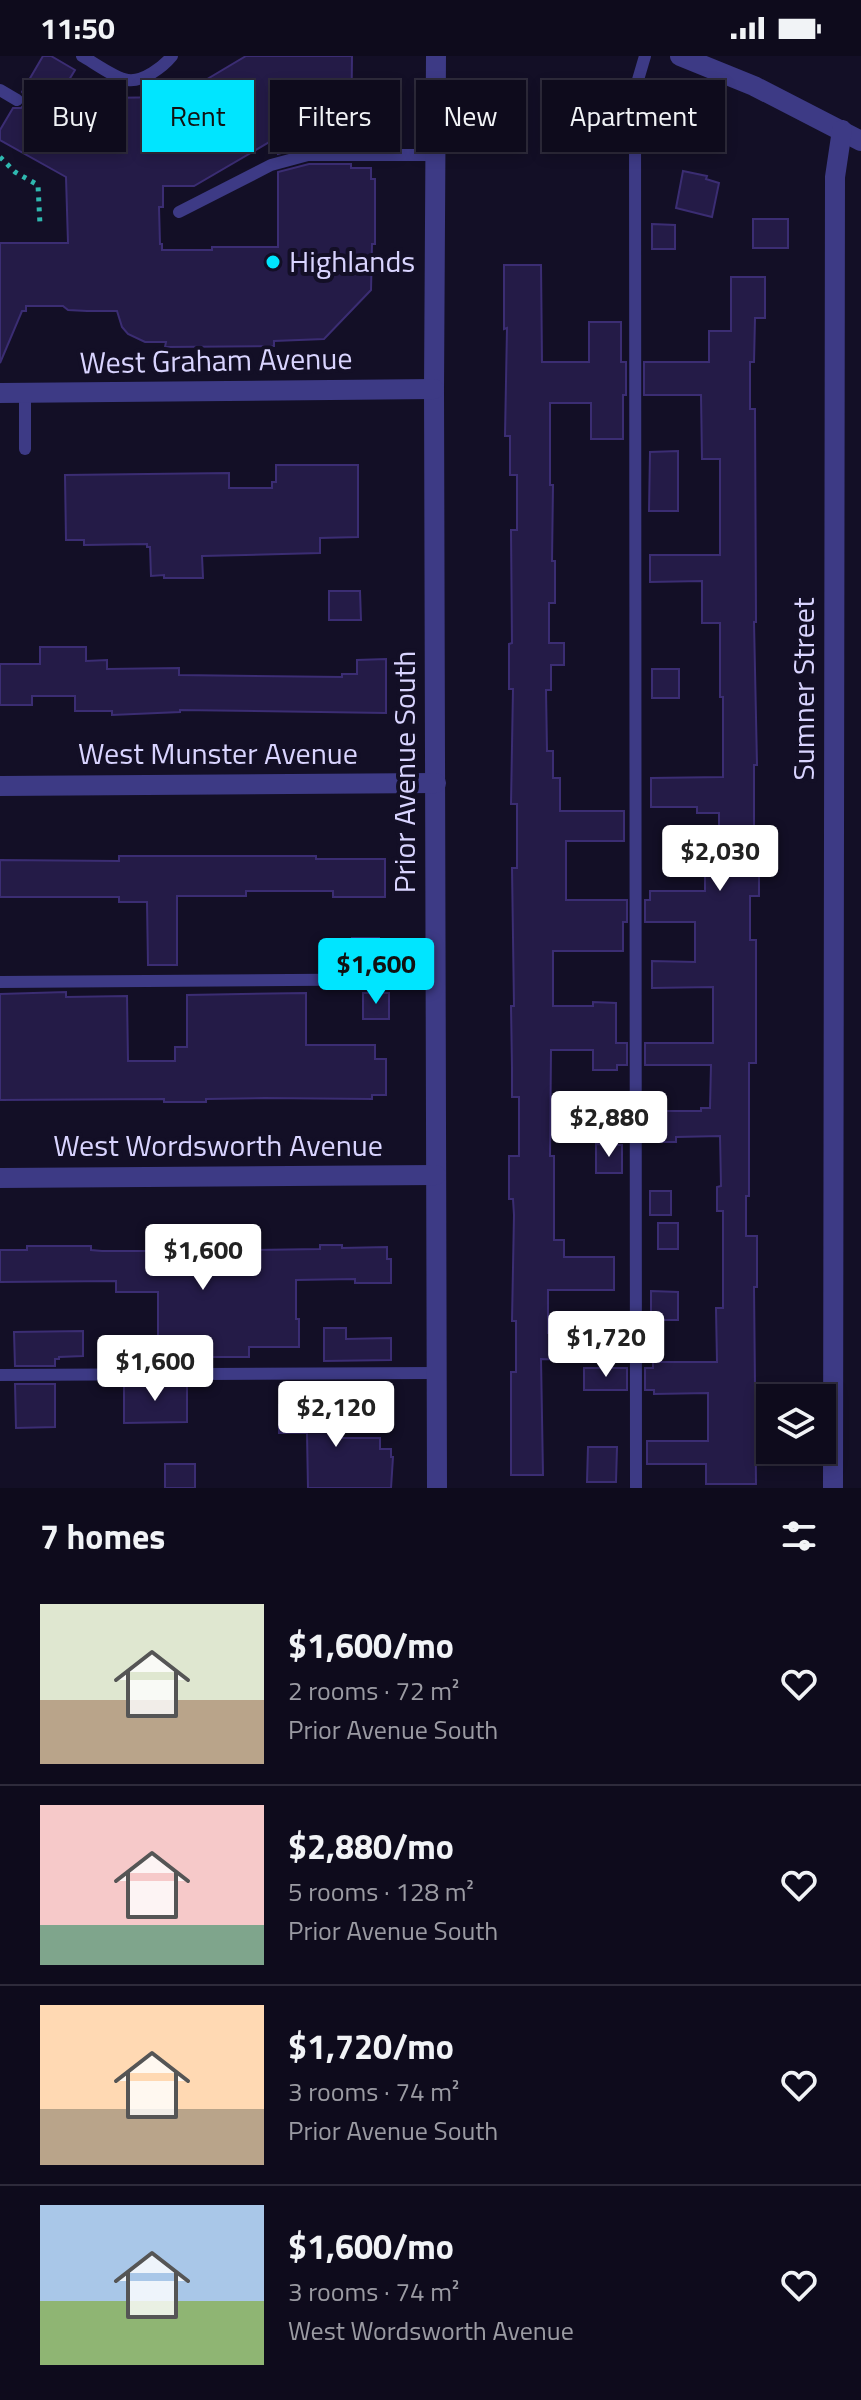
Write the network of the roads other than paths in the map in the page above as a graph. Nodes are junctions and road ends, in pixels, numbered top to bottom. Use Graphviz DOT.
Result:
graph roads {
  1 [pos="82,56"];
  2 [pos="172,56"];
  3 [pos="436,56"];
  4 [pos="645,56"];
  5 [pos="680,56"];
  6 [pos="436,80"];
  7 [pos="0,90"];
  8 [pos="17,100"];
  9 [pos="842,130"];
  10 [pos="861,141"];
  11 [pos="416,151"];
  12 [pos="436,152"];
  13 [pos="179,212"];
  14 [pos="434,389"];
  15 [pos="0,393"];
  16 [pos="25,393"];
  17 [pos="25,449"];
  18 [pos="436,783"];
  19 [pos="0,786"];
  20 [pos="436,979"];
  21 [pos="0,982"];
  22 [pos="436,1175"];
  23 [pos="0,1178"];
  24 [pos="436,1373"];
  25 [pos="0,1375"];
  26 [pos="437,1488"];
  27 [pos="636,1488"];
  28 [pos="833,1488"];
  1 -- 2 [label="lane"];
  3 -- 6 [label="street, Prior Avenue South"];
  4 -- 27 [label="lane"];
  5 -- 9 [label="street"];
  7 -- 8 [label="lane"];
  9 -- 10 [label="street"];
  9 -- 28 [label="street, Sumner Street"];
  11 -- 13 [label="lane"];
  12 -- 14 [label="street, Prior Avenue South"];
  14 -- 16 [label="street, West Graham Avenue"];
  14 -- 18 [label="street, Prior Avenue South"];
  15 -- 16 [label="street, West Graham Avenue"];
  16 -- 17 [label="lane"];
  18 -- 19 [label="street, West Munster Avenue"];
  18 -- 20 [label="street, Prior Avenue South"];
  20 -- 21 [label="lane"];
  20 -- 22 [label="street, Prior Avenue South"];
  22 -- 23 [label="street, West Wordsworth Avenue"];
  22 -- 24 [label="street, Prior Avenue South"];
  24 -- 25 [label="lane"];
  24 -- 26 [label="street, Prior Avenue South"];
}
